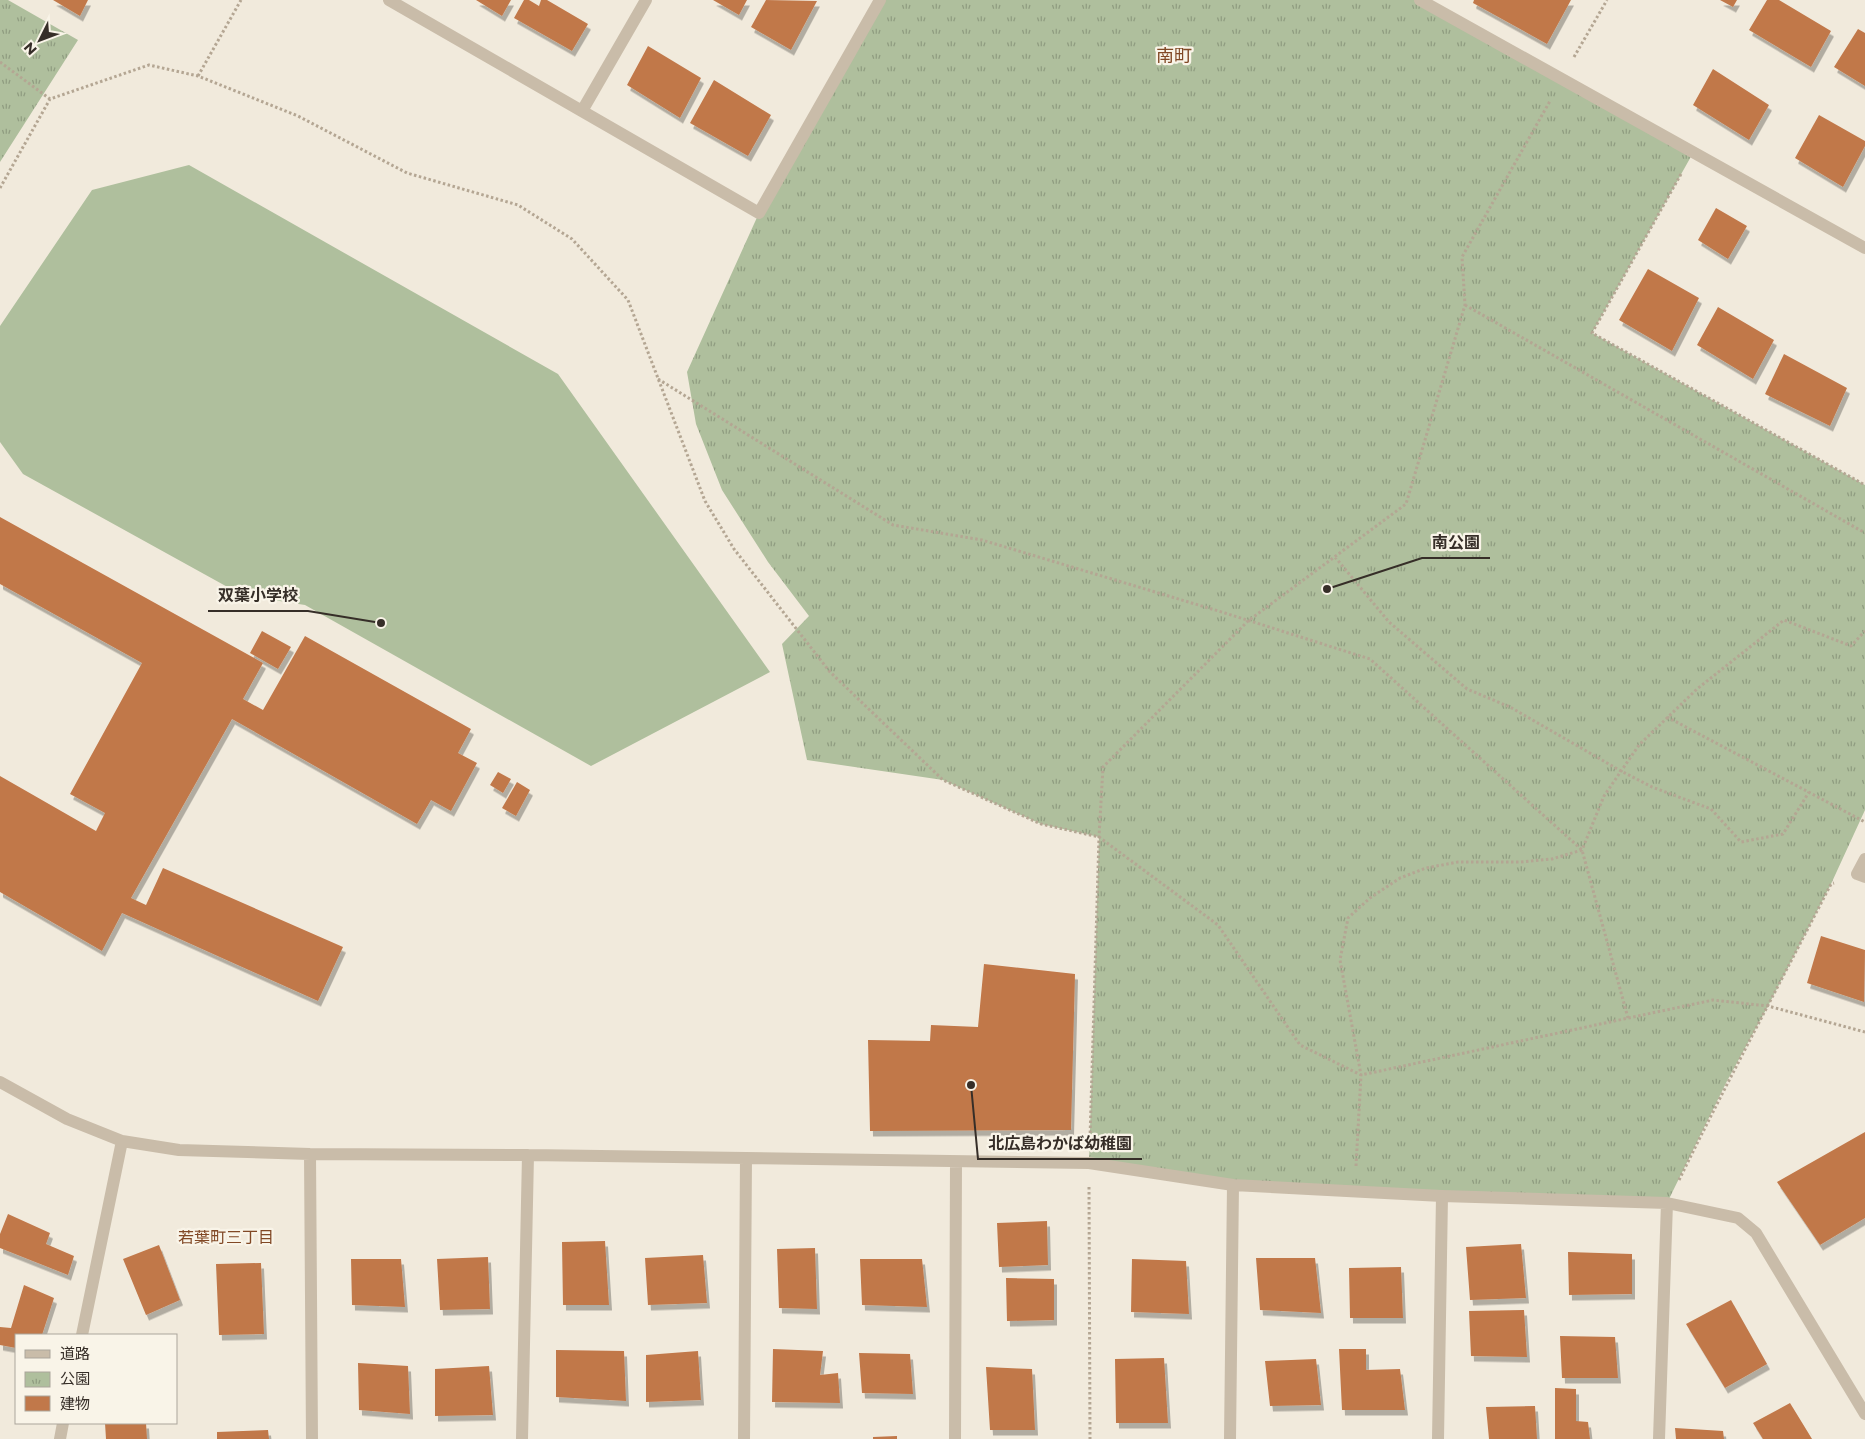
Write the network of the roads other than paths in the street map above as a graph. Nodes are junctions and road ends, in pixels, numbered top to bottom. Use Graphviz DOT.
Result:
graph roads {
  1 [pos="646,0"];
  2 [pos="880,0"];
  3 [pos="1420,0"];
  4 [pos="395,1"];
  5 [pos="582,111"];
  6 [pos="1865,248"];
  7 [pos="1865,859"];
  8 [pos="1861,875"];
  9 [pos="0,1082"];
  10 [pos="122,1141"];
  11 [pos="310,1154"];
  12 [pos="528,1155"];
  13 [pos="746,1158"];
  14 [pos="956,1162"];
  15 [pos="1233,1185"];
  16 [pos="1442,1196"];
  17 [pos="1667,1203"];
  18 [pos="82,1334"];
  19 [pos="1865,1414"];
  20 [pos="64,1424"];
  21 [pos="60,1439"];
  22 [pos="312,1439"];
  23 [pos="522,1439"];
  24 [pos="744,1439"];
  25 [pos="955,1439"];
  26 [pos="1230,1439"];
  27 [pos="1438,1439"];
  28 [pos="1659,1439"];
  1 -- 5 [label="street"];
  2 -- 5 [label="street"];
  3 -- 6 [label="street"];
  4 -- 5 [label="street"];
  7 -- 8 [label="street"];
  9 -- 10 [label="street"];
  10 -- 11 [label="street"];
  10 -- 18 [label="street"];
  11 -- 12 [label="street"];
  11 -- 22 [label="street"];
  12 -- 13 [label="street"];
  12 -- 23 [label="street"];
  13 -- 14 [label="street"];
  13 -- 24 [label="street"];
  14 -- 15 [label="street"];
  14 -- 25 [label="street"];
  15 -- 16 [label="street"];
  15 -- 26 [label="street"];
  16 -- 17 [label="street"];
  16 -- 27 [label="street"];
  17 -- 19 [label="street"];
  17 -- 28 [label="street"];
  20 -- 21 [label="street"];
}
